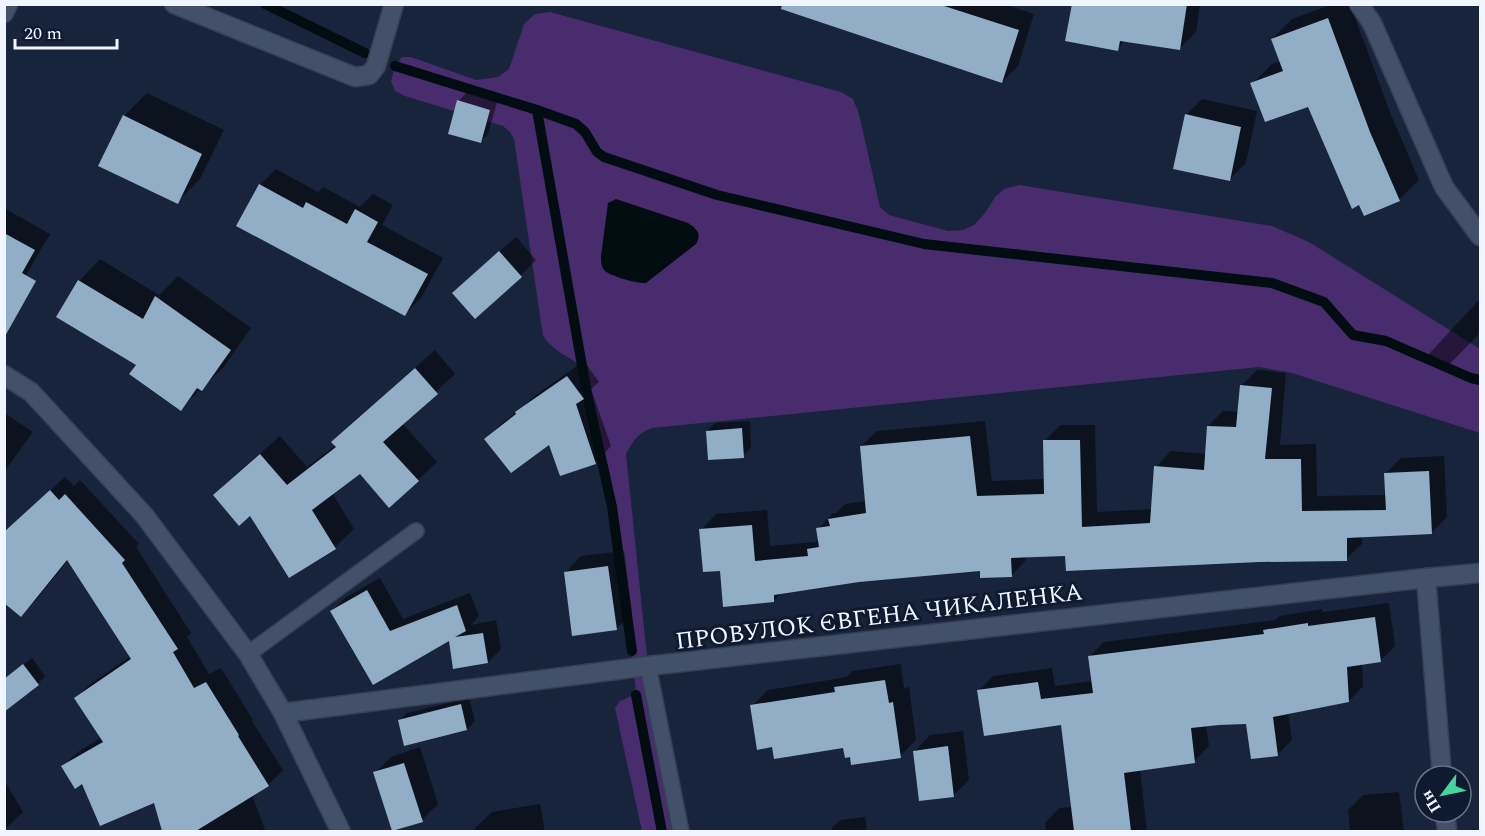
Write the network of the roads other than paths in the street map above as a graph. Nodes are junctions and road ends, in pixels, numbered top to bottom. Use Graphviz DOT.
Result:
graph roads {
  1 [pos="8,4"];
  2 [pos="174,4"];
  3 [pos="394,4"];
  4 [pos="1359,4"];
  5 [pos="4,13"];
  6 [pos="1480,236"];
  7 [pos="4,375"];
  8 [pos="416,531"];
  9 [pos="1480,573"];
  10 [pos="1426,578"];
  11 [pos="248,654"];
  12 [pos="648,666"];
  13 [pos="283,713"];
  14 [pos="1441,764"];
  15 [pos="341,831"];
  16 [pos="681,831"];
  1 -- 5 [label="street"];
  2 -- 3 [label="street"];
  4 -- 6 [label="street"];
  7 -- 11 [label="street"];
  8 -- 11 [label="lane"];
  9 -- 10 [label="street, ПРОВУЛОК ЄВГЕНА ЧИКАЛЕНКА"];
  10 -- 12 [label="street, ПРОВУЛОК ЄВГЕНА ЧИКАЛЕНКА"];
  10 -- 14 [label="street"];
  11 -- 13 [label="street"];
  12 -- 13 [label="street, ПРОВУЛОК ЄВГЕНА ЧИКАЛЕНКА"];
  12 -- 16 [label="lane"];
  13 -- 15 [label="street"];
}
